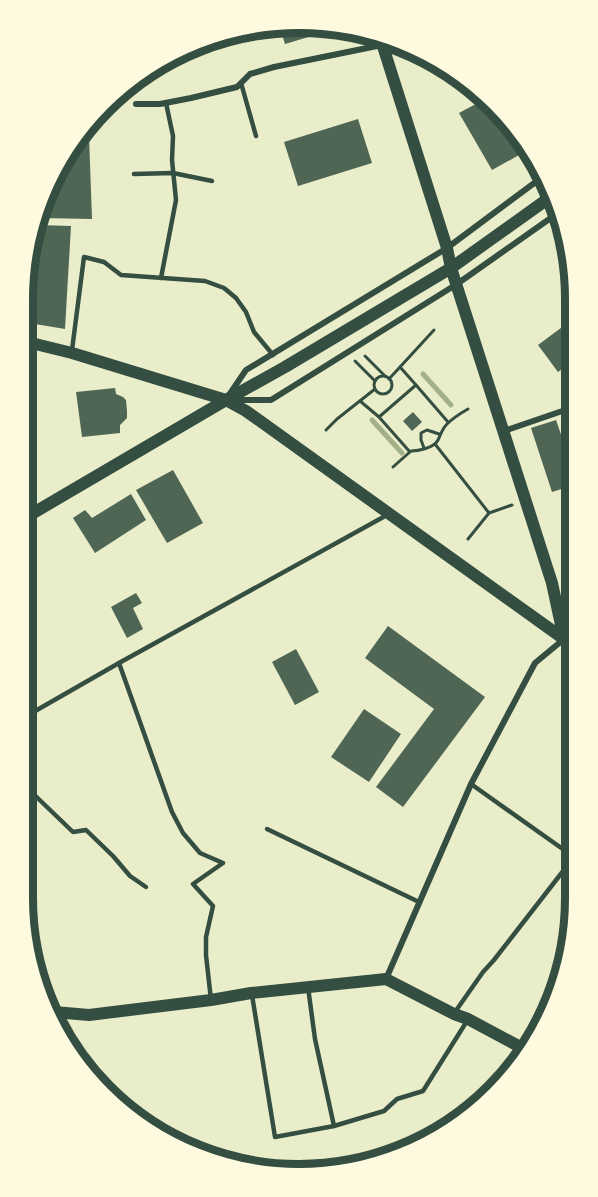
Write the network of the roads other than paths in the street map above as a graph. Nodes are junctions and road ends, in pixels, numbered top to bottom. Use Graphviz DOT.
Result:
graph roads {
  1 [pos="376,44"];
  2 [pos="383,46"];
  3 [pos="242,83"];
  4 [pos="166,103"];
  5 [pos="136,104"];
  6 [pos="256,136"];
  7 [pos="174,173"];
  8 [pos="134,174"];
  9 [pos="538,180"];
  10 [pos="212,181"];
  11 [pos="546,200"];
  12 [pos="552,217"];
  13 [pos="447,248"];
  14 [pos="451,268"];
  15 [pos="161,278"];
  16 [pos="457,284"];
  17 [pos="33,343"];
  18 [pos="72,353"];
  19 [pos="273,355"];
  20 [pos="226,400"];
  21 [pos="565,410"];
  22 [pos="504,431"];
  23 [pos="33,513"];
  24 [pos="389,514"];
  25 [pos="564,639"];
  26 [pos="119,663"];
  27 [pos="33,712"];
  28 [pos="471,784"];
  29 [pos="33,794"];
  30 [pos="267,829"];
  31 [pos="565,851"];
  32 [pos="565,869"];
  33 [pos="146,887"];
  34 [pos="420,902"];
  35 [pos="386,979"];
  36 [pos="309,987"];
  37 [pos="251,993"];
  38 [pos="211,1000"];
  39 [pos="59,1013"];
  40 [pos="454,1014"];
  41 [pos="468,1019"];
  42 [pos="520,1047"];
  43 [pos="334,1126"];
  1 -- 3 [label="street"];
  2 -- 13 [label="main road"];
  3 -- 4 [label="street"];
  3 -- 6 [label="lane"];
  4 -- 5 [label="street"];
  4 -- 7 [label="lane"];
  7 -- 8 [label="lane"];
  7 -- 10 [label="lane"];
  7 -- 15 [label="lane"];
  9 -- 13 [label="street"];
  11 -- 14 [label="main road"];
  12 -- 16 [label="street"];
  13 -- 14 [label="main road"];
  13 -- 19 [label="street"];
  14 -- 16 [label="main road"];
  14 -- 20 [label="main road"];
  15 -- 18 [label="lane"];
  15 -- 19 [label="lane"];
  16 -- 20 [label="street"];
  16 -- 22 [label="main road"];
  17 -- 18 [label="main road"];
  18 -- 20 [label="main road"];
  19 -- 20 [label="street"];
  20 -- 23 [label="main road"];
  20 -- 24 [label="main road"];
  21 -- 22 [label="street"];
  22 -- 25 [label="main road"];
  24 -- 25 [label="main road"];
  24 -- 26 [label="lane"];
  25 -- 28 [label="street"];
  26 -- 27 [label="lane"];
  26 -- 38 [label="lane"];
  28 -- 31 [label="lane"];
  28 -- 34 [label="street"];
  29 -- 33 [label="lane"];
  30 -- 34 [label="lane"];
  32 -- 40 [label="lane"];
  34 -- 35 [label="street"];
  35 -- 36 [label="main road"];
  35 -- 40 [label="main road"];
  36 -- 37 [label="main road"];
  36 -- 43 [label="lane"];
  37 -- 38 [label="main road"];
  37 -- 43 [label="lane"];
  38 -- 39 [label="main road"];
  40 -- 41 [label="main road"];
  41 -- 42 [label="main road"];
  41 -- 43 [label="lane"];
}
